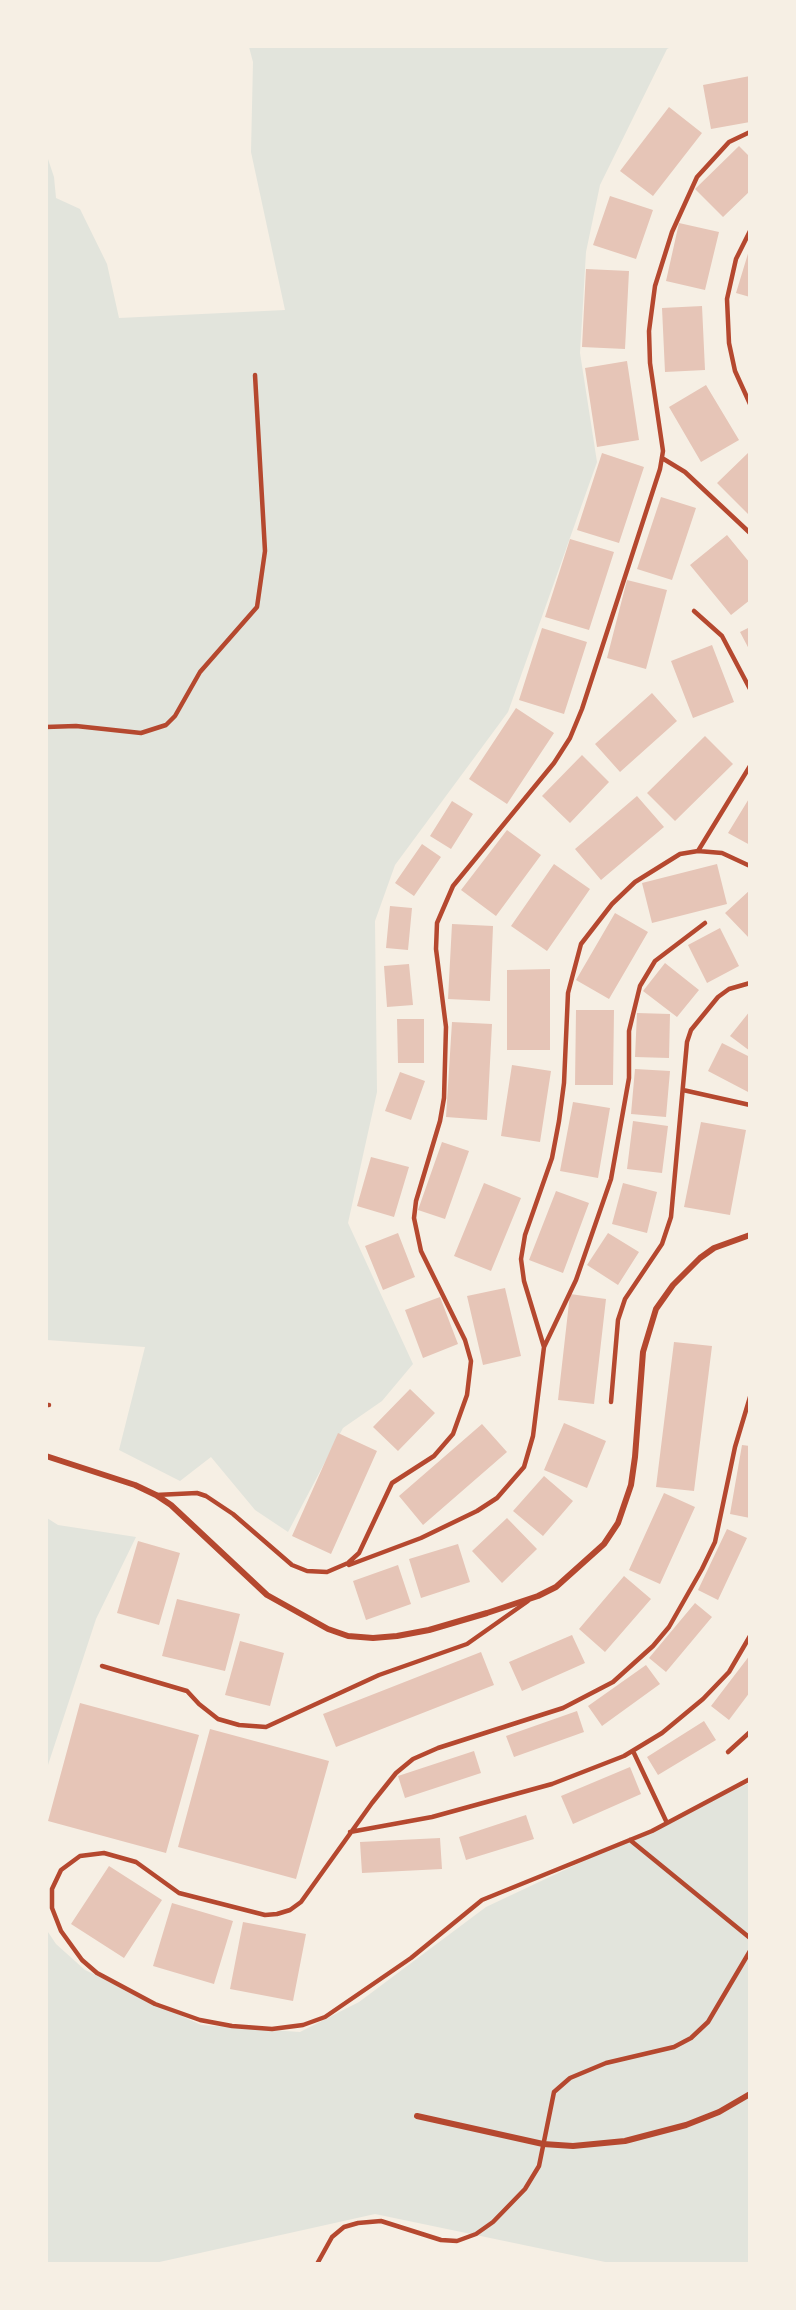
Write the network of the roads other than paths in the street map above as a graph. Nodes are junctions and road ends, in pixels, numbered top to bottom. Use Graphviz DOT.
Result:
graph roads {
  1 [pos="750,132"];
  2 [pos="750,231"];
  3 [pos="255,375"];
  4 [pos="750,404"];
  5 [pos="662,458"];
  6 [pos="750,533"];
  7 [pos="694,611"];
  8 [pos="750,689"];
  9 [pos="46,727"];
  10 [pos="750,766"];
  11 [pos="699,851"];
  12 [pos="750,866"];
  13 [pos="705,923"];
  14 [pos="750,983"];
  15 [pos="683,1090"];
  16 [pos="750,1105"];
  17 [pos="750,1235"];
  18 [pos="544,1347"];
  19 [pos="750,1397"];
  20 [pos="611,1402"];
  21 [pos="46,1456"];
  22 [pos="156,1495"];
  23 [pos="335,1570"];
  24 [pos="531,1599"];
  25 [pos="750,1636"];
  26 [pos="102,1666"];
  27 [pos="750,1732"];
  28 [pos="633,1751"];
  29 [pos="728,1752"];
  30 [pos="750,1779"];
  31 [pos="667,1823"];
  32 [pos="351,1832"];
  33 [pos="630,1840"];
  34 [pos="750,1938"];
  35 [pos="750,1951"];
  36 [pos="750,2094"];
  37 [pos="417,2116"];
  38 [pos="543,2144"];
  39 [pos="317,2264"];
  1 -- 5 [label="lane"];
  2 -- 4 [label="lane"];
  3 -- 9 [label="lane"];
  5 -- 6 [label="lane"];
  5 -- 23 [label="lane"];
  7 -- 8 [label="lane"];
  10 -- 11 [label="lane"];
  11 -- 12 [label="lane"];
  11 -- 18 [label="lane"];
  13 -- 18 [label="lane"];
  14 -- 15 [label="lane"];
  15 -- 16 [label="lane"];
  15 -- 20 [label="lane"];
  17 -- 24 [label="street"];
  18 -- 23 [label="lane"];
  19 -- 32 [label="lane"];
  21 -- 22 [label="street"];
  22 -- 23 [label="lane"];
  22 -- 24 [label="street"];
  24 -- 26 [label="lane"];
  25 -- 28 [label="lane"];
  27 -- 29 [label="lane"];
  28 -- 31 [label="lane"];
  28 -- 32 [label="lane"];
  30 -- 31 [label="lane"];
  31 -- 33 [label="lane"];
  32 -- 33 [label="lane"];
  33 -- 34 [label="lane"];
  35 -- 38 [label="lane"];
  36 -- 38 [label="street"];
  37 -- 38 [label="street"];
  38 -- 39 [label="lane"];
}
